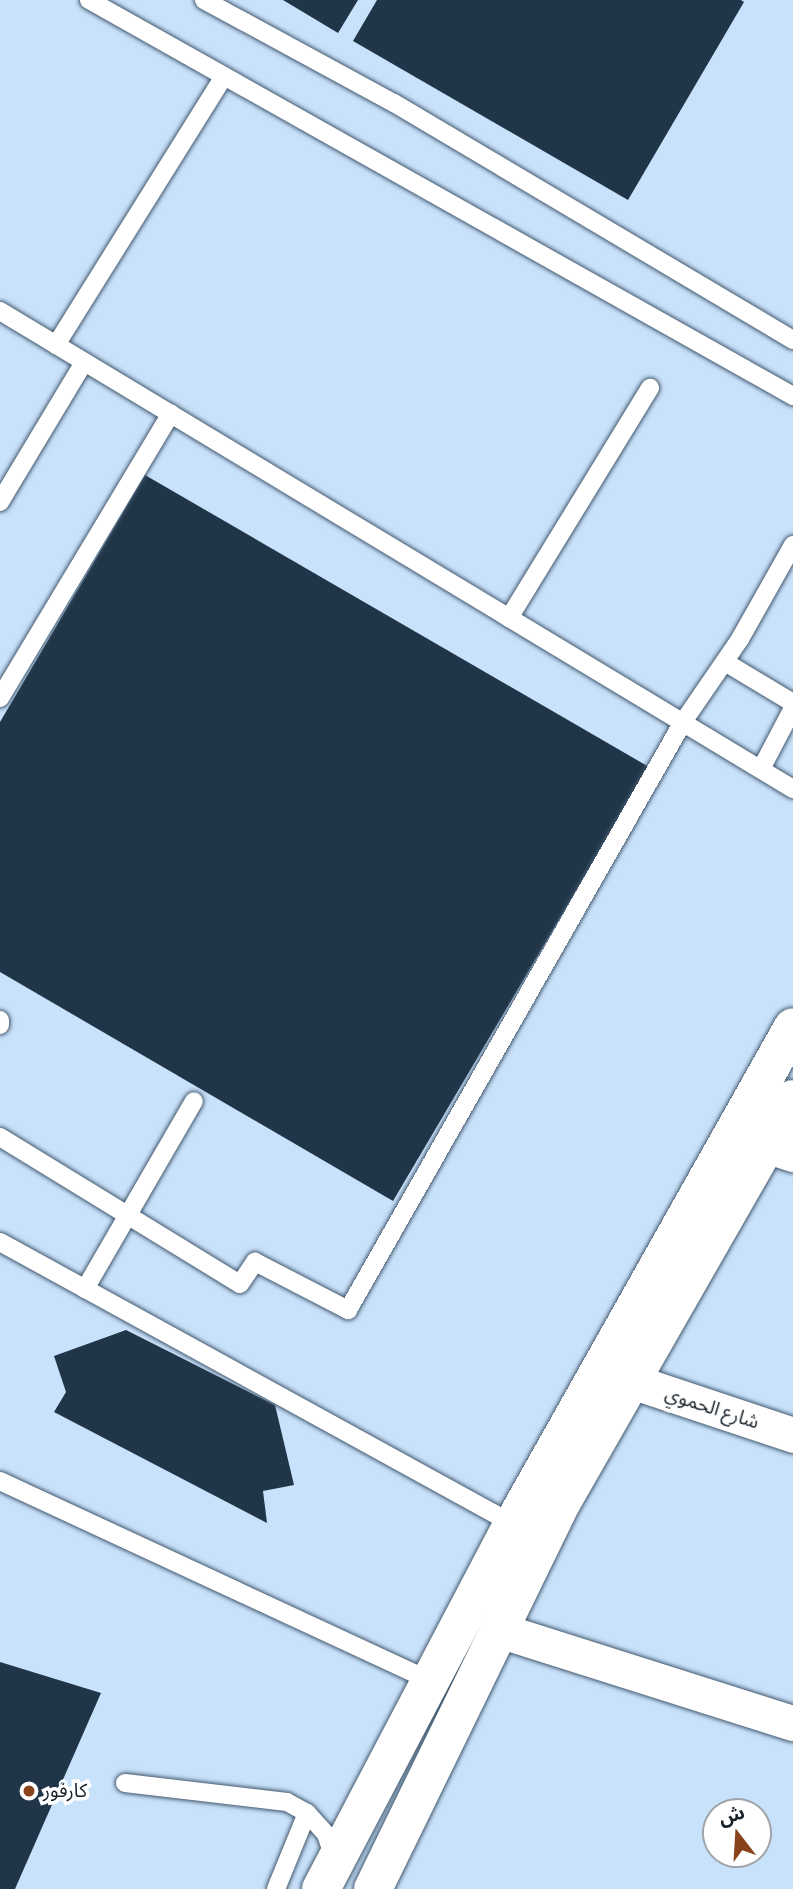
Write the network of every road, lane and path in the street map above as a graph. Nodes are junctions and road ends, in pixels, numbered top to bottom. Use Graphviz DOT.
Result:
graph roads {
  1 [pos="89,0"];
  2 [pos="204,0"];
  3 [pos="224,76"];
  4 [pos="0,311"];
  5 [pos="793,340"];
  6 [pos="55,345"];
  7 [pos="84,362"];
  8 [pos="650,388"];
  9 [pos="793,396"];
  10 [pos="170,413"];
  11 [pos="0,502"];
  12 [pos="793,545"];
  13 [pos="509,618"];
  14 [pos="725,662"];
  15 [pos="0,698"];
  16 [pos="793,703"];
  17 [pos="793,708"];
  18 [pos="683,722"];
  19 [pos="761,769"];
  20 [pos="793,789"];
  21 [pos="793,1027"];
  22 [pos="793,1099"];
  23 [pos="194,1101"];
  24 [pos="0,1138"];
  25 [pos="763,1145"];
  26 [pos="127,1217"];
  27 [pos="0,1242"];
  28 [pos="85,1289"];
  29 [pos="631,1381"];
  30 [pos="793,1435"];
  31 [pos="0,1481"];
  32 [pos="528,1532"];
  33 [pos="499,1630"];
  34 [pos="429,1679"];
  35 [pos="793,1723"];
  36 [pos="398,1742"];
  37 [pos="434,1762"];
  38 [pos="125,1783"];
  39 [pos="307,1813"];
  40 [pos="353,1827"];
  41 [pos="392,1849"];
  42 [pos="328,1875"];
  43 [pos="378,1888"];
  44 [pos="276,1889"];
  1 -- 3 [label="lane"];
  2 -- 5 [label="lane"];
  3 -- 6 [label="lane"];
  3 -- 9 [label="lane"];
  4 -- 6 [label="lane"];
  6 -- 7 [label="lane"];
  7 -- 10 [label="lane"];
  7 -- 11 [label="lane"];
  8 -- 13 [label="lane"];
  10 -- 13 [label="lane"];
  10 -- 15 [label="lane"];
  12 -- 14 [label="lane"];
  13 -- 18 [label="lane"];
  14 -- 16 [label="lane"];
  14 -- 18 [label="lane"];
  17 -- 19 [label="lane"];
  18 -- 19 [label="lane"];
  18 -- 26 [label="lane"];
  19 -- 20 [label="lane"];
  21 -- 25 [label="street"];
  22 -- 25 [label="street"];
  23 -- 26 [label="lane"];
  24 -- 26 [label="lane"];
  25 -- 29 [label="street"];
  25 -- 32 [label="street"];
  26 -- 28 [label="lane"];
  27 -- 28 [label="lane"];
  28 -- 32 [label="lane"];
  29 -- 30 [label="street, شارع الحموي"];
  29 -- 32 [label="street"];
  31 -- 34 [label="lane"];
  32 -- 33 [label="street"];
  32 -- 34 [label="street"];
  33 -- 35 [label="street"];
  33 -- 37 [label="street"];
  34 -- 36 [label="street"];
  36 -- 37 [label="street"];
  36 -- 40 [label="street"];
  37 -- 41 [label="street"];
  38 -- 39 [label="lane"];
  39 -- 42 [label="lane"];
  39 -- 44 [label="lane"];
  40 -- 41 [label="street"];
  40 -- 42 [label="street"];
  41 -- 43 [label="street"];
}
